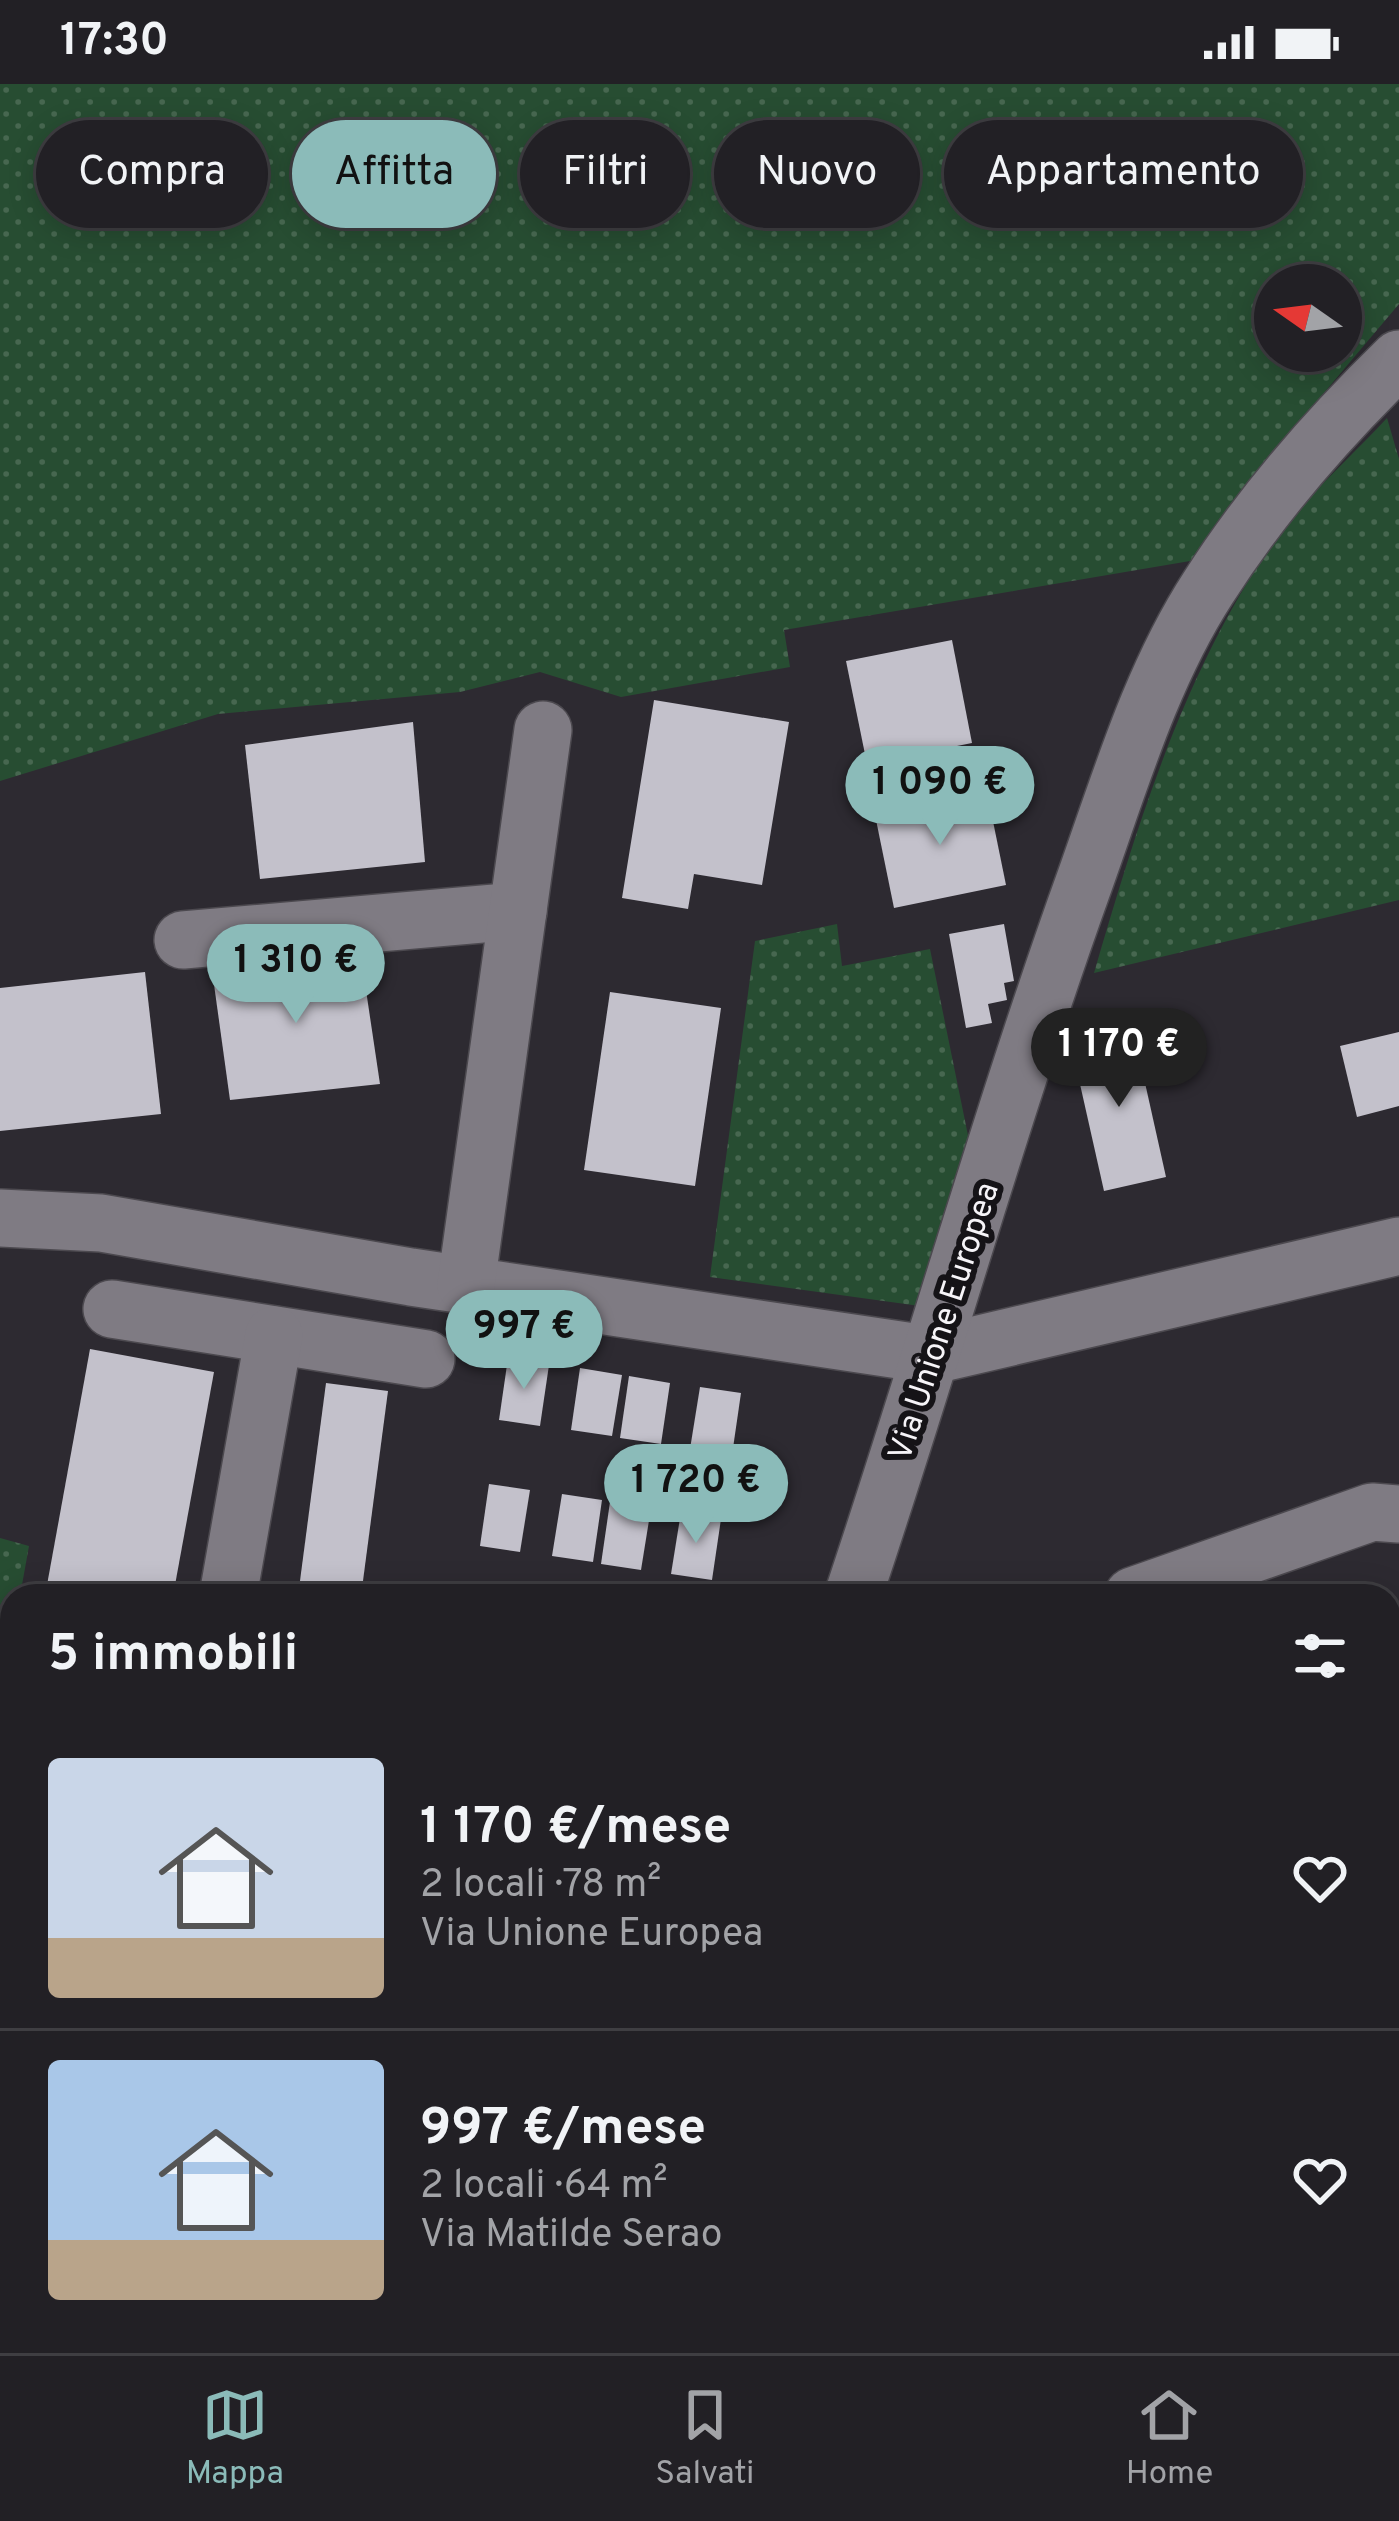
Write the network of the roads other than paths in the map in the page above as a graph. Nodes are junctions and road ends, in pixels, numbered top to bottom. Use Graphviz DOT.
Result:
graph roads {
  1 [pos="1399,359"];
  2 [pos="543,730"];
  3 [pos="518,911"];
  4 [pos="183,940"];
  5 [pos="0,1219"];
  6 [pos="1399,1246"];
  7 [pos="466,1286"];
  8 [pos="112,1310"];
  9 [pos="274,1335"];
  10 [pos="933,1355"];
  11 [pos="426,1359"];
  12 [pos="1399,1514"];
  13 [pos="230,1584"];
  14 [pos="857,1584"];
  15 [pos="1167,1584"];
  1 -- 10 [label="street, Via Unione Europea"];
  2 -- 3 [label="street"];
  3 -- 4 [label="street"];
  3 -- 7 [label="street"];
  5 -- 7 [label="street"];
  6 -- 10 [label="street"];
  7 -- 10 [label="street"];
  8 -- 9 [label="street"];
  9 -- 11 [label="street"];
  9 -- 13 [label="street"];
  10 -- 14 [label="street, Via Unione Europea"];
  12 -- 15 [label="street"];
}
